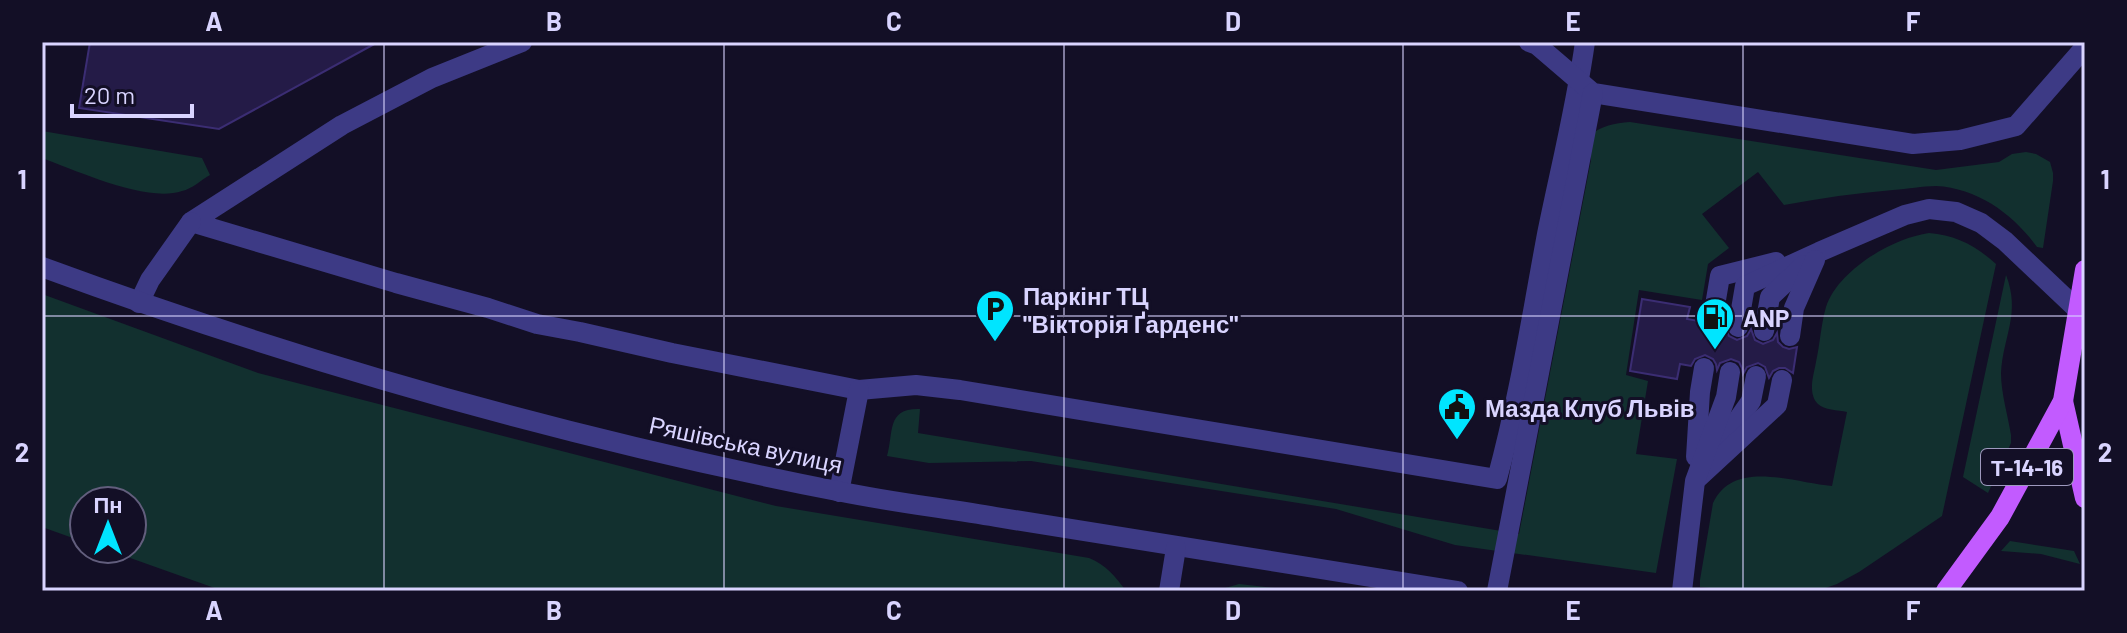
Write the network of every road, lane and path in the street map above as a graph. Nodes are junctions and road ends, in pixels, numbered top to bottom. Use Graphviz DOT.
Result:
graph roads {
  1 [pos="522,42"];
  2 [pos="1529,42"];
  3 [pos="1585,42"];
  4 [pos="2085,47"];
  5 [pos="1586,87"];
  6 [pos="191,222"];
  7 [pos="1819,252"];
  8 [pos="42,267"];
  9 [pos="2085,270"];
  10 [pos="139,303"];
  11 [pos="2079,311"];
  12 [pos="1712,323"];
  13 [pos="1738,327"];
  14 [pos="1764,331"];
  15 [pos="1790,336"];
  16 [pos="1704,368"];
  17 [pos="1730,372"];
  18 [pos="1756,376"];
  19 [pos="1782,380"];
  20 [pos="859,390"];
  21 [pos="2063,401"];
  22 [pos="1497,479"];
  23 [pos="1518,481"];
  24 [pos="1695,481"];
  25 [pos="839,492"];
  26 [pos="2085,498"];
  27 [pos="1176,548"];
  28 [pos="1169,591"];
  29 [pos="1458,591"];
  30 [pos="1497,591"];
  31 [pos="1682,591"];
  32 [pos="1946,591"];
  1 -- 6 [label="street"];
  2 -- 5 [label="street"];
  3 -- 5 [label="street"];
  4 -- 5 [label="street"];
  5 -- 22 [label="street"];
  5 -- 23 [label="street"];
  6 -- 10 [label="street"];
  6 -- 20 [label="street"];
  7 -- 11 [label="street"];
  7 -- 12 [label="street"];
  7 -- 13 [label="street"];
  7 -- 14 [label="street"];
  7 -- 15 [label="street"];
  8 -- 10 [label="street, Ряшівська вулиця"];
  9 -- 11 [label="main road, Т-14-16"];
  10 -- 25 [label="street, Ряшівська вулиця"];
  11 -- 21 [label="main road, Т-14-16"];
  16 -- 24 [label="street"];
  17 -- 24 [label="street"];
  18 -- 24 [label="street"];
  19 -- 24 [label="street"];
  20 -- 22 [label="street"];
  20 -- 25 [label="street"];
  21 -- 26 [label="main road, Т-14-16"];
  21 -- 32 [label="main road, Т-14-16"];
  22 -- 23 [label="street"];
  23 -- 30 [label="street"];
  24 -- 31 [label="street"];
  25 -- 27 [label="street, Ряшівська вулиця"];
  27 -- 28 [label="street"];
  27 -- 29 [label="street, Ряшівська вулиця"];
}
